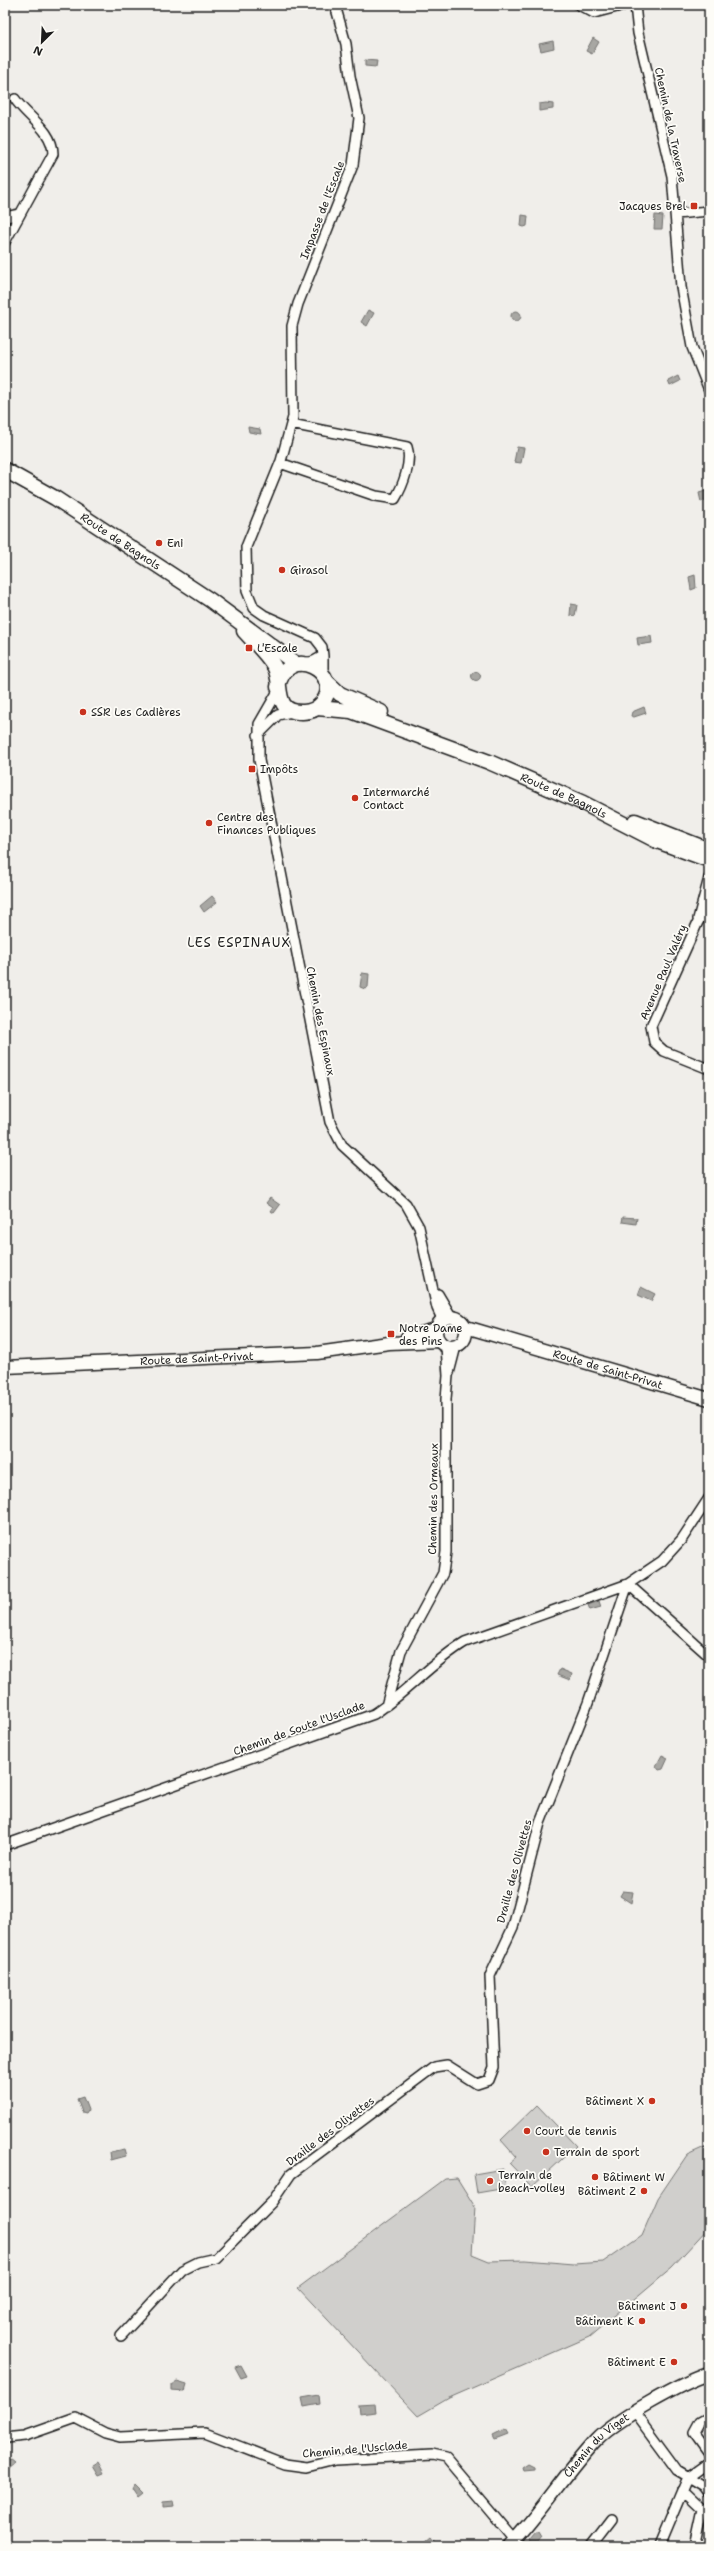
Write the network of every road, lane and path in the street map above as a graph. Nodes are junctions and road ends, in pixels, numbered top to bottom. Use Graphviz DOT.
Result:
graph roads {
  1 [pos="335,5"];
  2 [pos="579,5"];
  3 [pos="626,5"];
  4 [pos="635,5"];
  5 [pos="14,99"];
  6 [pos="709,211"];
  7 [pos="20,214"];
  8 [pos="676,214"];
  9 [pos="5,217"];
  10 [pos="5,242"];
  11 [pos="709,390"];
  12 [pos="291,424"];
  13 [pos="280,463"];
  14 [pos="5,470"];
  15 [pos="232,617"];
  16 [pos="323,656"];
  17 [pos="297,664"];
  18 [pos="324,678"];
  19 [pos="278,689"];
  20 [pos="317,708"];
  21 [pos="296,711"];
  22 [pos="418,730"];
  23 [pos="258,735"];
  24 [pos="659,836"];
  25 [pos="709,850"];
  26 [pos="709,860"];
  27 [pos="709,878"];
  28 [pos="709,906"];
  29 [pos="698,922"];
  30 [pos="709,1069"];
  31 [pos="443,1321"];
  32 [pos="466,1327"];
  33 [pos="506,1340"];
  34 [pos="389,1343"];
  35 [pos="451,1343"];
  36 [pos="5,1367"];
  37 [pos="709,1399"];
  38 [pos="709,1498"];
  39 [pos="628,1584"];
  40 [pos="709,1656"];
  41 [pos="386,1706"];
  42 [pos="5,1845"];
  43 [pos="121,2336"];
  44 [pos="709,2374"];
  45 [pos="635,2413"];
  46 [pos="709,2417"];
  47 [pos="5,2438"];
  48 [pos="709,2454"];
  49 [pos="709,2462"];
  50 [pos="688,2477"];
  51 [pos="682,2490"];
  52 [pos="709,2493"];
  53 [pos="612,2520"];
  54 [pos="512,2543"];
  55 [pos="592,2546"];
  56 [pos="659,2546"];
  57 [pos="694,2546"];
  1 -- 12 [label="street, Impasse de l'Escale"];
  2 -- 3 [label="street"];
  4 -- 8 [label="street, Chemin de la Traverse"];
  5 -- 7 [label="street"];
  6 -- 8 [label="street"];
  7 -- 9 [label="street"];
  7 -- 10 [label="street"];
  8 -- 11 [label="street, Chemin de la Traverse"];
  12 -- 13 [label="street, Impasse de l'Escale"];
  12 -- 13 [label="street"];
  13 -- 16 [label="street, Impasse de l'Escale"];
  14 -- 15 [label="main road, Route de Bagnols"];
  15 -- 17 [label="main road"];
  15 -- 19 [label="main road"];
  16 -- 17 [label="street"];
  16 -- 18 [label="street, Impasse de l'Escale"];
  17 -- 18 [label="main road"];
  17 -- 19 [label="main road"];
  18 -- 20 [label="main road"];
  18 -- 22 [label="main road"];
  19 -- 21 [label="main road"];
  19 -- 23 [label="street, Chemin des Espinaux"];
  20 -- 21 [label="main road"];
  20 -- 22 [label="main road"];
  21 -- 23 [label="street"];
  22 -- 24 [label="main road, Route de Bagnols"];
  23 -- 31 [label="street, Chemin des Espinaux"];
  24 -- 25 [label="main road, Route de Bagnols"];
  24 -- 26 [label="main road, Route de Bagnols"];
  27 -- 29 [label="street, Avenue Paul Valéry"];
  28 -- 29 [label="street, Avenue Paul Valéry"];
  29 -- 30 [label="street, Avenue Paul Valéry"];
  31 -- 32 [label="street, Route de Saint-Privat"];
  31 -- 34 [label="street, Route de Saint-Privat"];
  31 -- 35 [label="street"];
  32 -- 33 [label="street, Route de Saint-Privat"];
  32 -- 35 [label="street"];
  33 -- 35 [label="street, Route de Saint-Privat"];
  33 -- 37 [label="street, Route de Saint-Privat"];
  34 -- 35 [label="street, Route de Saint-Privat"];
  34 -- 36 [label="street, Route de Saint-Privat"];
  35 -- 41 [label="street, Chemin des Ormeaux"];
  38 -- 39 [label="street"];
  39 -- 40 [label="street"];
  39 -- 41 [label="street, Chemin de Soute l'Usclade"];
  39 -- 43 [label="street, Draille des Olivettes"];
  41 -- 42 [label="street, Chemin de Soute l'Usclade"];
  44 -- 45 [label="street, Chemin du Viget"];
  45 -- 50 [label="street"];
  45 -- 54 [label="street, Chemin du Viget"];
  46 -- 48 [label="street"];
  47 -- 54 [label="street, Chemin de l'Usclade"];
  49 -- 50 [label="street"];
  50 -- 51 [label="street"];
  50 -- 52 [label="street"];
  51 -- 56 [label="street"];
  51 -- 57 [label="street"];
  53 -- 55 [label="street"];
}
